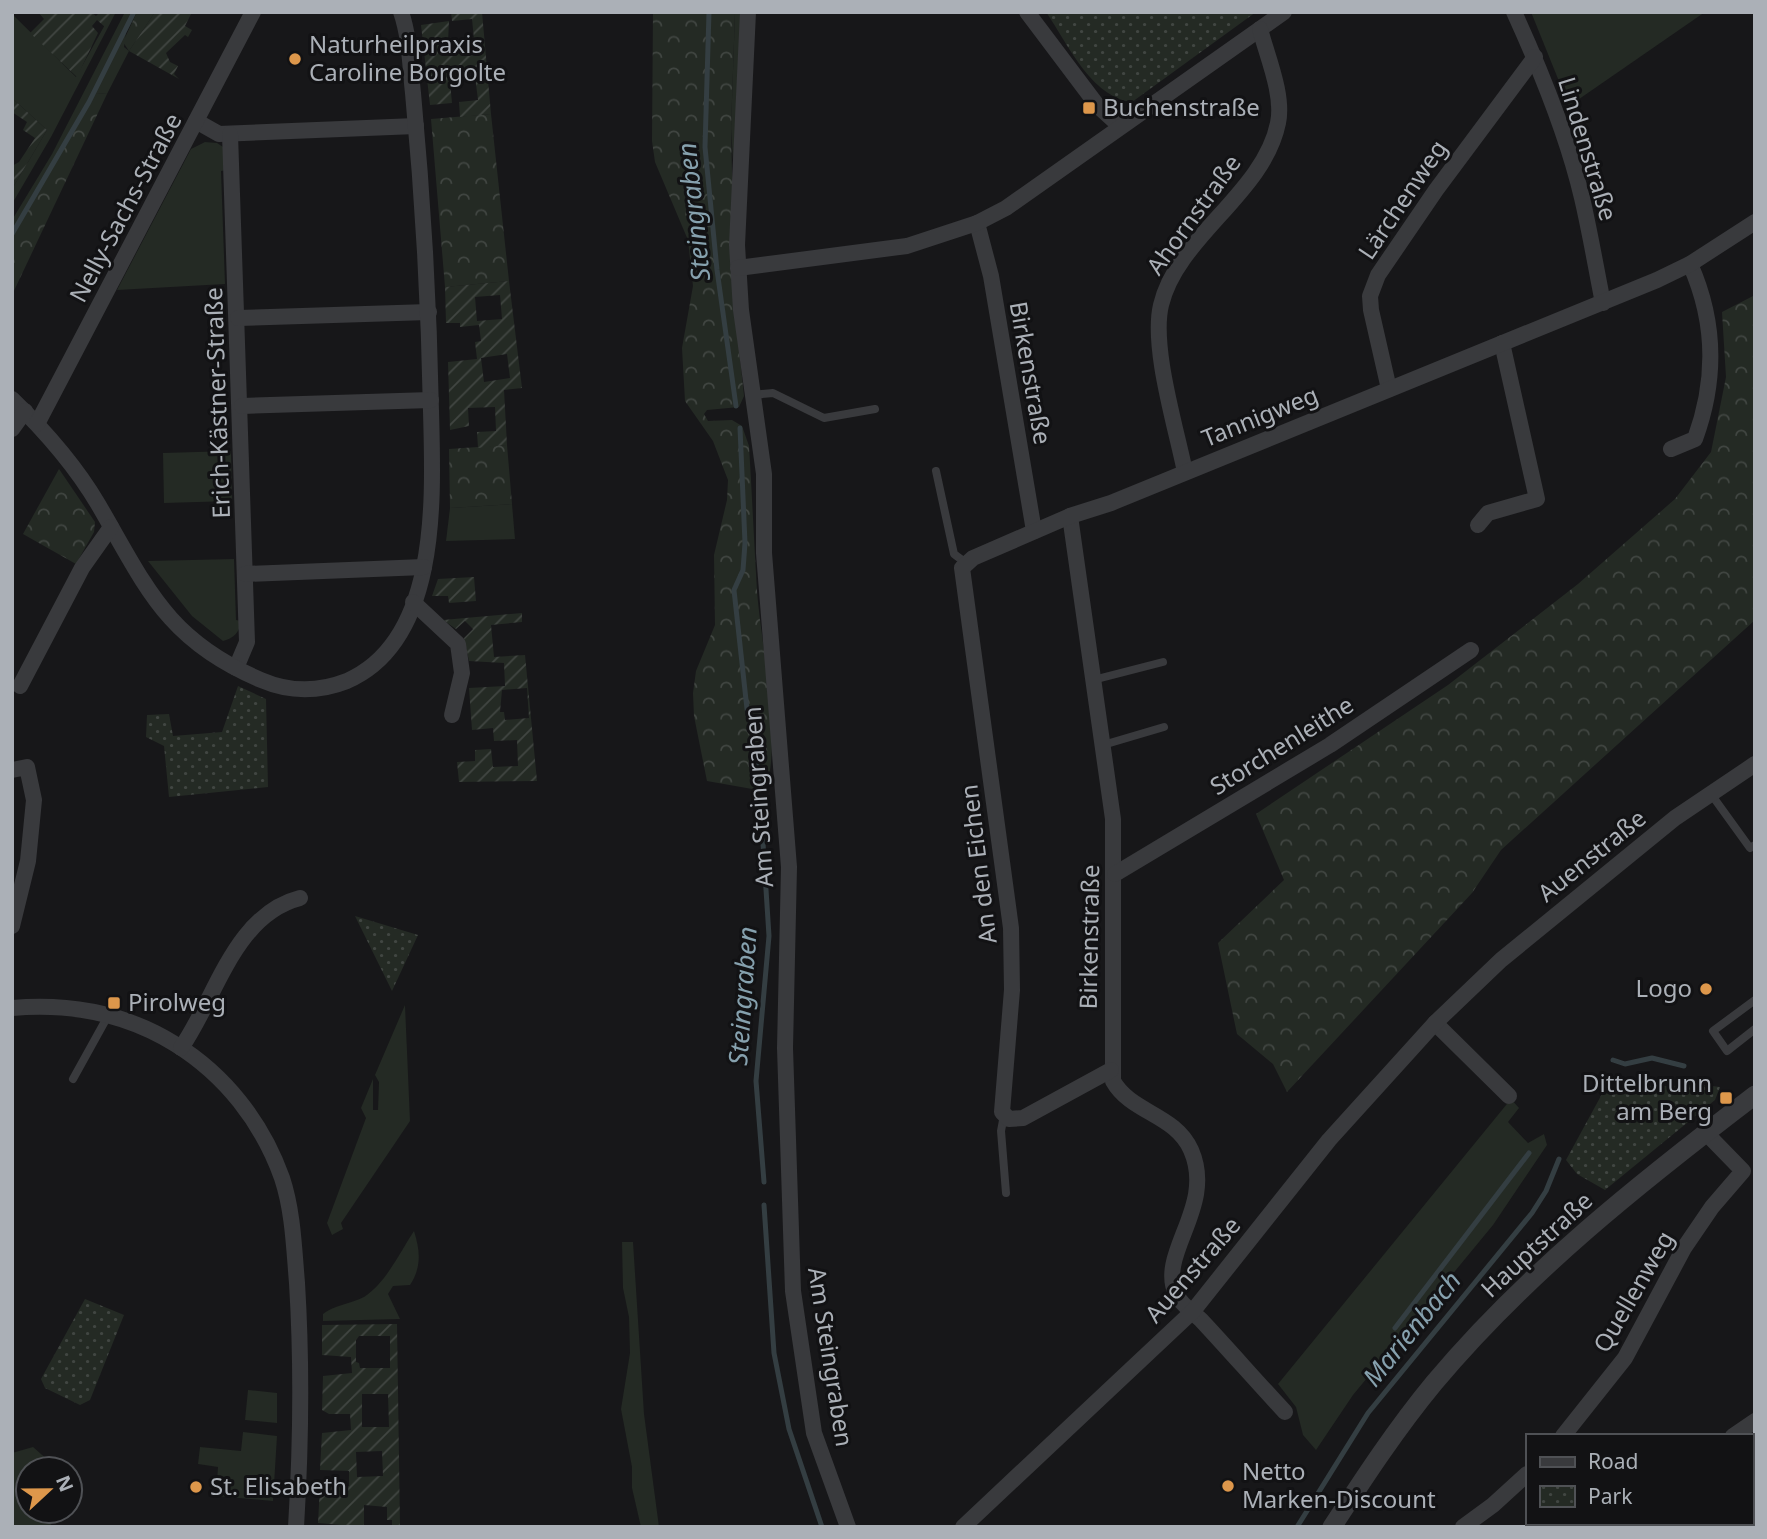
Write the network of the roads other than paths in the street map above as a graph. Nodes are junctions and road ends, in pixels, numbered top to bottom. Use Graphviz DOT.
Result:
graph roads {
  1 [pos="253,12"];
  2 [pos="401,12"];
  3 [pos="748,12"];
  4 [pos="1027,12"];
  5 [pos="1284,12"];
  6 [pos="1514,12"];
  7 [pos="1260,29"];
  8 [pos="1535,57"];
  9 [pos="196,121"];
  10 [pos="416,126"];
  11 [pos="1120,126"];
  12 [pos="230,134"];
  13 [pos="1755,222"];
  14 [pos="976,223"];
  15 [pos="1690,264"];
  16 [pos="738,268"];
  17 [pos="1603,303"];
  18 [pos="429,312"];
  19 [pos="238,317"];
  20 [pos="1502,343"];
  21 [pos="1389,389"];
  22 [pos="752,395"];
  23 [pos="12,399"];
  24 [pos="431,400"];
  25 [pos="242,407"];
  26 [pos="875,409"];
  27 [pos="25,411"];
  28 [pos="37,424"];
  29 [pos="12,429"];
  30 [pos="1671,449"];
  31 [pos="936,471"];
  32 [pos="1185,472"];
  33 [pos="1070,516"];
  34 [pos="1478,525"];
  35 [pos="111,527"];
  36 [pos="1034,531"];
  37 [pos="966,563"];
  38 [pos="424,567"];
  39 [pos="245,574"];
  40 [pos="413,602"];
  41 [pos="1471,650"];
  42 [pos="1163,662"];
  43 [pos="236,668"];
  44 [pos="1094,680"];
  45 [pos="20,686"];
  46 [pos="452,715"];
  47 [pos="1164,726"];
  48 [pos="1103,746"];
  49 [pos="1755,764"];
  50 [pos="12,770"];
  51 [pos="1711,794"];
  52 [pos="1755,845"];
  53 [pos="1115,874"];
  54 [pos="300,898"];
  55 [pos="12,926"];
  56 [pos="1755,1000"];
  57 [pos="12,1007"];
  58 [pos="109,1014"];
  59 [pos="1435,1023"];
  60 [pos="1755,1029"];
  61 [pos="181,1048"];
  62 [pos="1111,1070"];
  63 [pos="73,1079"];
  64 [pos="1755,1095"];
  65 [pos="1509,1096"];
  66 [pos="1002,1110"];
  67 [pos="1706,1133"];
  68 [pos="1755,1158"];
  69 [pos="1743,1171"];
  70 [pos="1006,1194"];
  71 [pos="1193,1311"];
  72 [pos="1285,1412"];
  73 [pos="1755,1421"];
  74 [pos="1565,1434"];
  75 [pos="1736,1434"];
  76 [pos="1526,1475"];
  77 [pos="296,1527"];
  78 [pos="848,1527"];
  79 [pos="963,1527"];
  80 [pos="1332,1527"];
  81 [pos="1463,1527"];
  1 -- 9 [label="street, Nelly-Sachs-Straße"];
  2 -- 10 [label="street"];
  3 -- 16 [label="street, Am Steingraben"];
  4 -- 11 [label="street"];
  5 -- 7 [label="street"];
  6 -- 8 [label="street, Lindenstraße"];
  7 -- 11 [label="street"];
  7 -- 32 [label="street, Ahornstraße"];
  8 -- 17 [label="street, Lindenstraße"];
  8 -- 21 [label="street, Lärchenweg"];
  9 -- 12 [label="street"];
  9 -- 28 [label="street, Nelly-Sachs-Straße"];
  10 -- 12 [label="street"];
  10 -- 18 [label="street"];
  11 -- 14 [label="street"];
  12 -- 19 [label="street, Erich-Kästner-Straße"];
  13 -- 15 [label="street, Tannigweg"];
  14 -- 16 [label="street"];
  14 -- 36 [label="street, Birkenstraße"];
  15 -- 17 [label="street, Tannigweg"];
  15 -- 30 [label="street"];
  16 -- 22 [label="street, Am Steingraben"];
  17 -- 20 [label="street, Tannigweg"];
  18 -- 19 [label="street"];
  18 -- 24 [label="street"];
  19 -- 25 [label="street, Erich-Kästner-Straße"];
  20 -- 21 [label="street, Tannigweg"];
  20 -- 34 [label="street"];
  21 -- 32 [label="street, Tannigweg"];
  22 -- 26 [label="lane"];
  22 -- 78 [label="street, Am Steingraben"];
  23 -- 27 [label="street"];
  24 -- 25 [label="street"];
  24 -- 38 [label="street"];
  25 -- 39 [label="street, Erich-Kästner-Straße"];
  27 -- 28 [label="street"];
  27 -- 29 [label="street"];
  28 -- 35 [label="street"];
  31 -- 37 [label="lane"];
  32 -- 33 [label="street, Tannigweg"];
  33 -- 36 [label="street, Tannigweg"];
  33 -- 44 [label="street, Birkenstraße"];
  35 -- 43 [label="street"];
  35 -- 45 [label="street"];
  36 -- 37 [label="street"];
  37 -- 66 [label="street, An den Eichen"];
  38 -- 39 [label="street"];
  38 -- 40 [label="street"];
  39 -- 43 [label="street, Erich-Kästner-Straße"];
  40 -- 43 [label="street"];
  40 -- 46 [label="street"];
  41 -- 53 [label="street, Storchenleithe"];
  42 -- 44 [label="lane"];
  44 -- 48 [label="street, Birkenstraße"];
  47 -- 48 [label="lane"];
  48 -- 53 [label="street, Birkenstraße"];
  49 -- 51 [label="street, Auenstraße"];
  50 -- 55 [label="street"];
  51 -- 52 [label="lane"];
  51 -- 59 [label="street, Auenstraße"];
  53 -- 62 [label="street, Birkenstraße"];
  54 -- 61 [label="street"];
  56 -- 60 [label="lane"];
  57 -- 58 [label="street"];
  58 -- 61 [label="street"];
  58 -- 63 [label="lane"];
  59 -- 65 [label="street"];
  59 -- 71 [label="street, Auenstraße"];
  61 -- 77 [label="street"];
  62 -- 66 [label="street"];
  62 -- 71 [label="street"];
  64 -- 67 [label="street, Hauptstraße"];
  66 -- 70 [label="lane"];
  67 -- 69 [label="street"];
  67 -- 80 [label="street, Hauptstraße"];
  68 -- 69 [label="street, Quellenweg"];
  69 -- 74 [label="street, Quellenweg"];
  71 -- 72 [label="street"];
  71 -- 79 [label="street, Auenstraße"];
  73 -- 75 [label="street"];
  76 -- 81 [label="street"];
}
